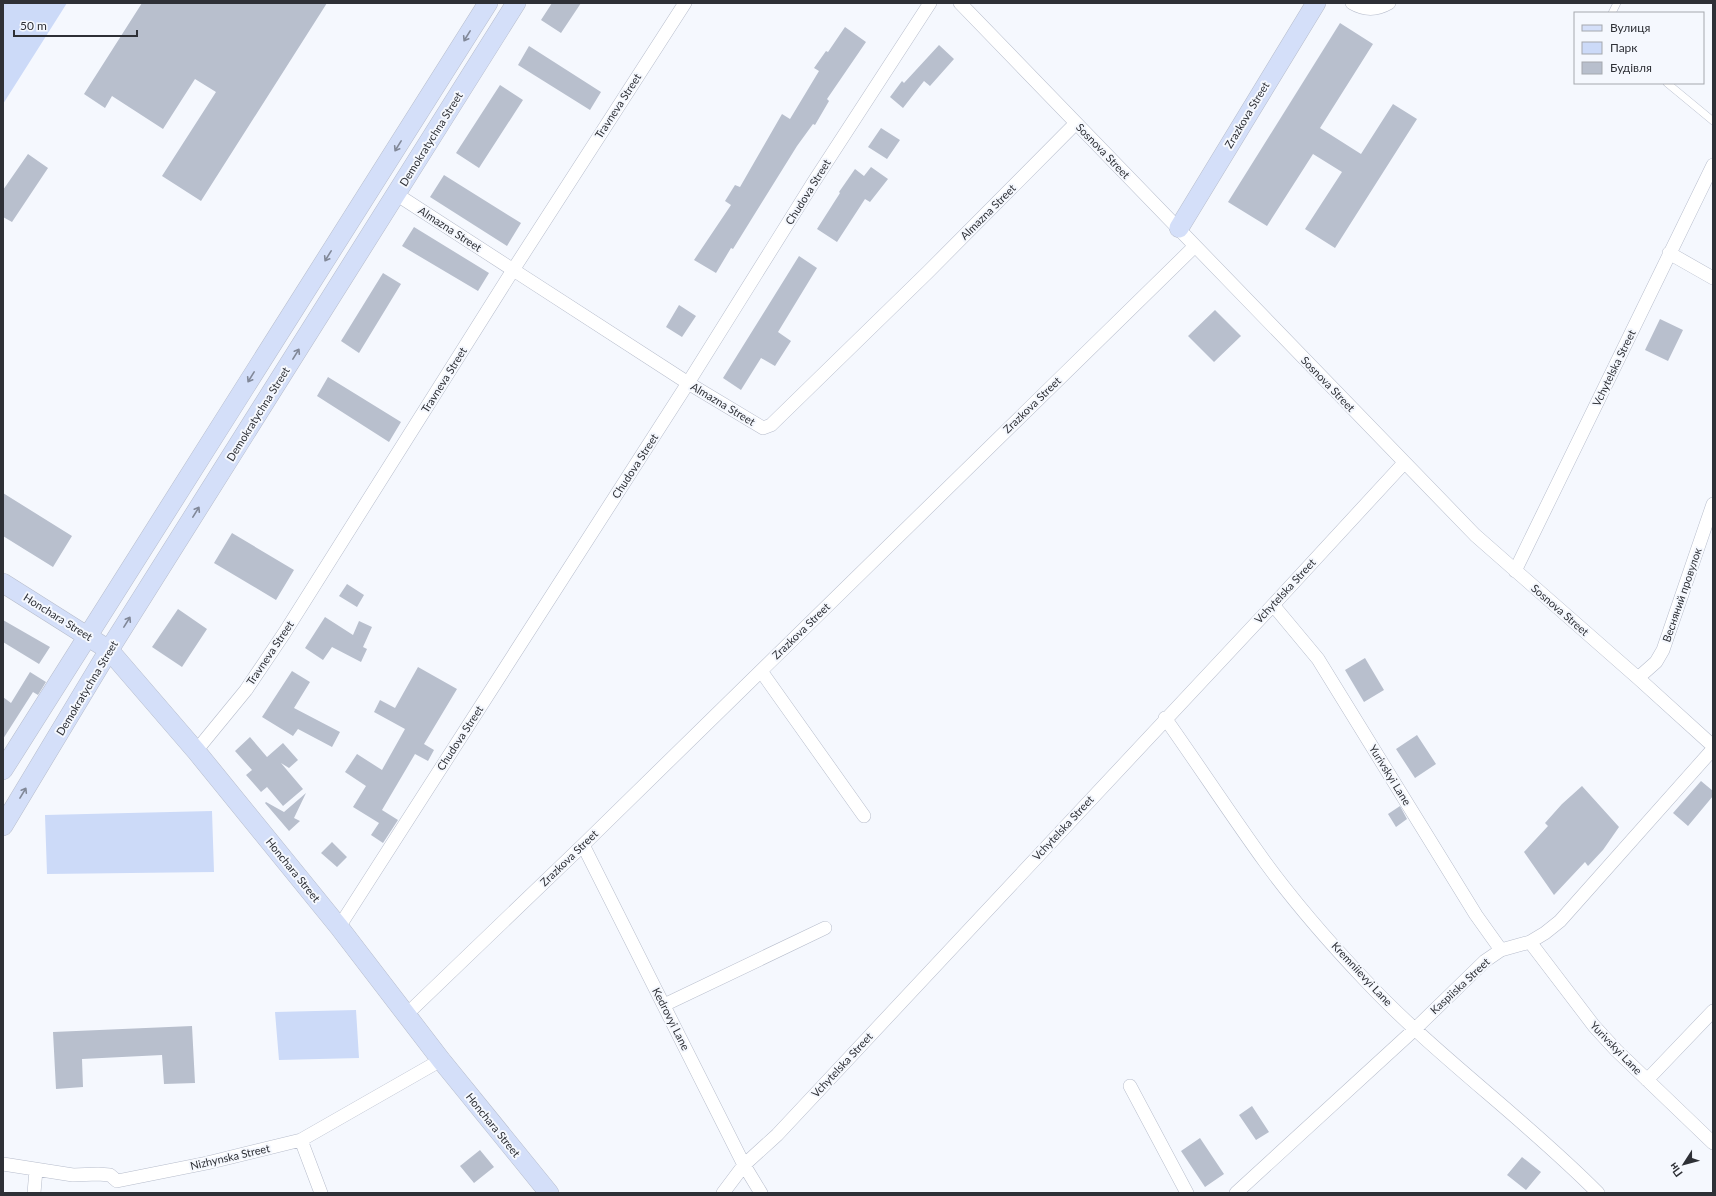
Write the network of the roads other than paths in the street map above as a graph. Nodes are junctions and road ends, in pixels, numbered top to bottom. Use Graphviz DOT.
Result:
graph roads {
  1 [pos="488,3"];
  2 [pos="516,3"];
  3 [pos="685,3"];
  4 [pos="930,3"];
  5 [pos="960,3"];
  6 [pos="1316,3"];
  7 [pos="1352,3"];
  8 [pos="1389,3"];
  9 [pos="1617,3"];
  10 [pos="1612,12"];
  11 [pos="1668,84"];
  12 [pos="1713,121"];
  13 [pos="1076,123"];
  14 [pos="1713,165"];
  15 [pos="396,194"];
  16 [pos="1179,228"];
  17 [pos="1194,246"];
  18 [pos="1669,254"];
  19 [pos="513,270"];
  20 [pos="1713,278"];
  21 [pos="688,383"];
  22 [pos="1404,462"];
  23 [pos="1713,504"];
  24 [pos="1515,571"];
  25 [pos="3,583"];
  26 [pos="1273,605"];
  27 [pos="88,635"];
  28 [pos="109,650"];
  29 [pos="760,671"];
  30 [pos="1638,678"];
  31 [pos="1165,718"];
  32 [pos="1713,747"];
  33 [pos="196,751"];
  34 [pos="3,770"];
  35 [pos="864,816"];
  36 [pos="3,826"];
  37 [pos="583,845"];
  38 [pos="339,928"];
  39 [pos="825,928"];
  40 [pos="1530,942"];
  41 [pos="1501,950"];
  42 [pos="664,1005"];
  43 [pos="1713,1011"];
  44 [pos="406,1015"];
  45 [pos="1415,1029"];
  46 [pos="441,1060"];
  47 [pos="1647,1080"];
  48 [pos="1130,1086"];
  49 [pos="300,1140"];
  50 [pos="1713,1143"];
  51 [pos="3,1164"];
  52 [pos="744,1165"];
  53 [pos="36,1170"];
  54 [pos="117,1187"];
  55 [pos="34,1193"];
  56 [pos="321,1193"];
  57 [pos="549,1193"];
  58 [pos="723,1193"];
  59 [pos="761,1193"];
  60 [pos="1187,1193"];
  61 [pos="1236,1193"];
  62 [pos="1598,1193"];
  1 -- 27 [label="street, one-way"];
  2 -- 15 [label="street, Demokratychna Street"];
  3 -- 19 [label="street, Travneva Street"];
  4 -- 21 [label="street, Chudova Street"];
  5 -- 13 [label="street, Sosnova Street"];
  6 -- 16 [label="street, Zrazkova Street"];
  7 -- 8 [label="street"];
  9 -- 10 [label="lane"];
  11 -- 12 [label="lane"];
  13 -- 16 [label="street, Sosnova Street"];
  13 -- 21 [label="street, Almazna Street"];
  14 -- 18 [label="street, Vchytelska Street"];
  15 -- 19 [label="street, Almazna Street"];
  28 -- 15 [label="street, Demokratychna Street, one-way"];
  16 -- 17 [label="street, Sosnova Street"];
  17 -- 22 [label="street, Sosnova Street"];
  17 -- 29 [label="street, Zrazkova Street"];
  18 -- 20 [label="street"];
  18 -- 24 [label="street, Vchytelska Street"];
  19 -- 21 [label="street, Almazna Street"];
  19 -- 33 [label="street, Travneva Street"];
  21 -- 38 [label="street, Chudova Street"];
  22 -- 24 [label="street, Sosnova Street"];
  22 -- 26 [label="street, Vchytelska Street"];
  23 -- 30 [label="street, Весняний провулок"];
  24 -- 30 [label="street, Sosnova Street"];
  25 -- 27 [label="street, Honchara Street"];
  26 -- 31 [label="street, Vchytelska Street"];
  26 -- 41 [label="street, Yurivskyi Lane"];
  27 -- 28 [label="street, Honchara Street"];
  27 -- 34 [label="street"];
  28 -- 33 [label="street, Honchara Street"];
  36 -- 28 [label="street, Demokratychna Street, one-way"];
  29 -- 35 [label="street"];
  29 -- 37 [label="street, Zrazkova Street"];
  30 -- 32 [label="street, Sosnova Street"];
  31 -- 45 [label="street, Kremniievyi Lane"];
  31 -- 52 [label="street, Vchytelska Street"];
  32 -- 40 [label="street, Kaspiiska Street"];
  33 -- 38 [label="street, Honchara Street"];
  37 -- 42 [label="street, Kedrovyi Lane"];
  37 -- 44 [label="street, Zrazkova Street"];
  38 -- 44 [label="street, Honchara Street"];
  39 -- 42 [label="street"];
  40 -- 41 [label="street, Kaspiiska Street"];
  40 -- 47 [label="street, Yurivskyi Lane"];
  41 -- 45 [label="street, Kaspiiska Street"];
  42 -- 52 [label="street, Kedrovyi Lane"];
  43 -- 47 [label="street"];
  44 -- 46 [label="street, Honchara Street"];
  45 -- 61 [label="street, Kaspiiska Street"];
  45 -- 62 [label="street, Kremniievyi Lane"];
  46 -- 49 [label="street, Nizhynska Street"];
  46 -- 57 [label="street, Honchara Street"];
  47 -- 50 [label="street, Yurivskyi Lane"];
  48 -- 60 [label="street"];
  49 -- 54 [label="street, Nizhynska Street"];
  49 -- 56 [label="street"];
  51 -- 53 [label="street, Nizhynska Street"];
  52 -- 58 [label="street, Vchytelska Street"];
  52 -- 59 [label="street, Kedrovyi Lane"];
  53 -- 54 [label="street, Nizhynska Street"];
  53 -- 55 [label="street"];
}
